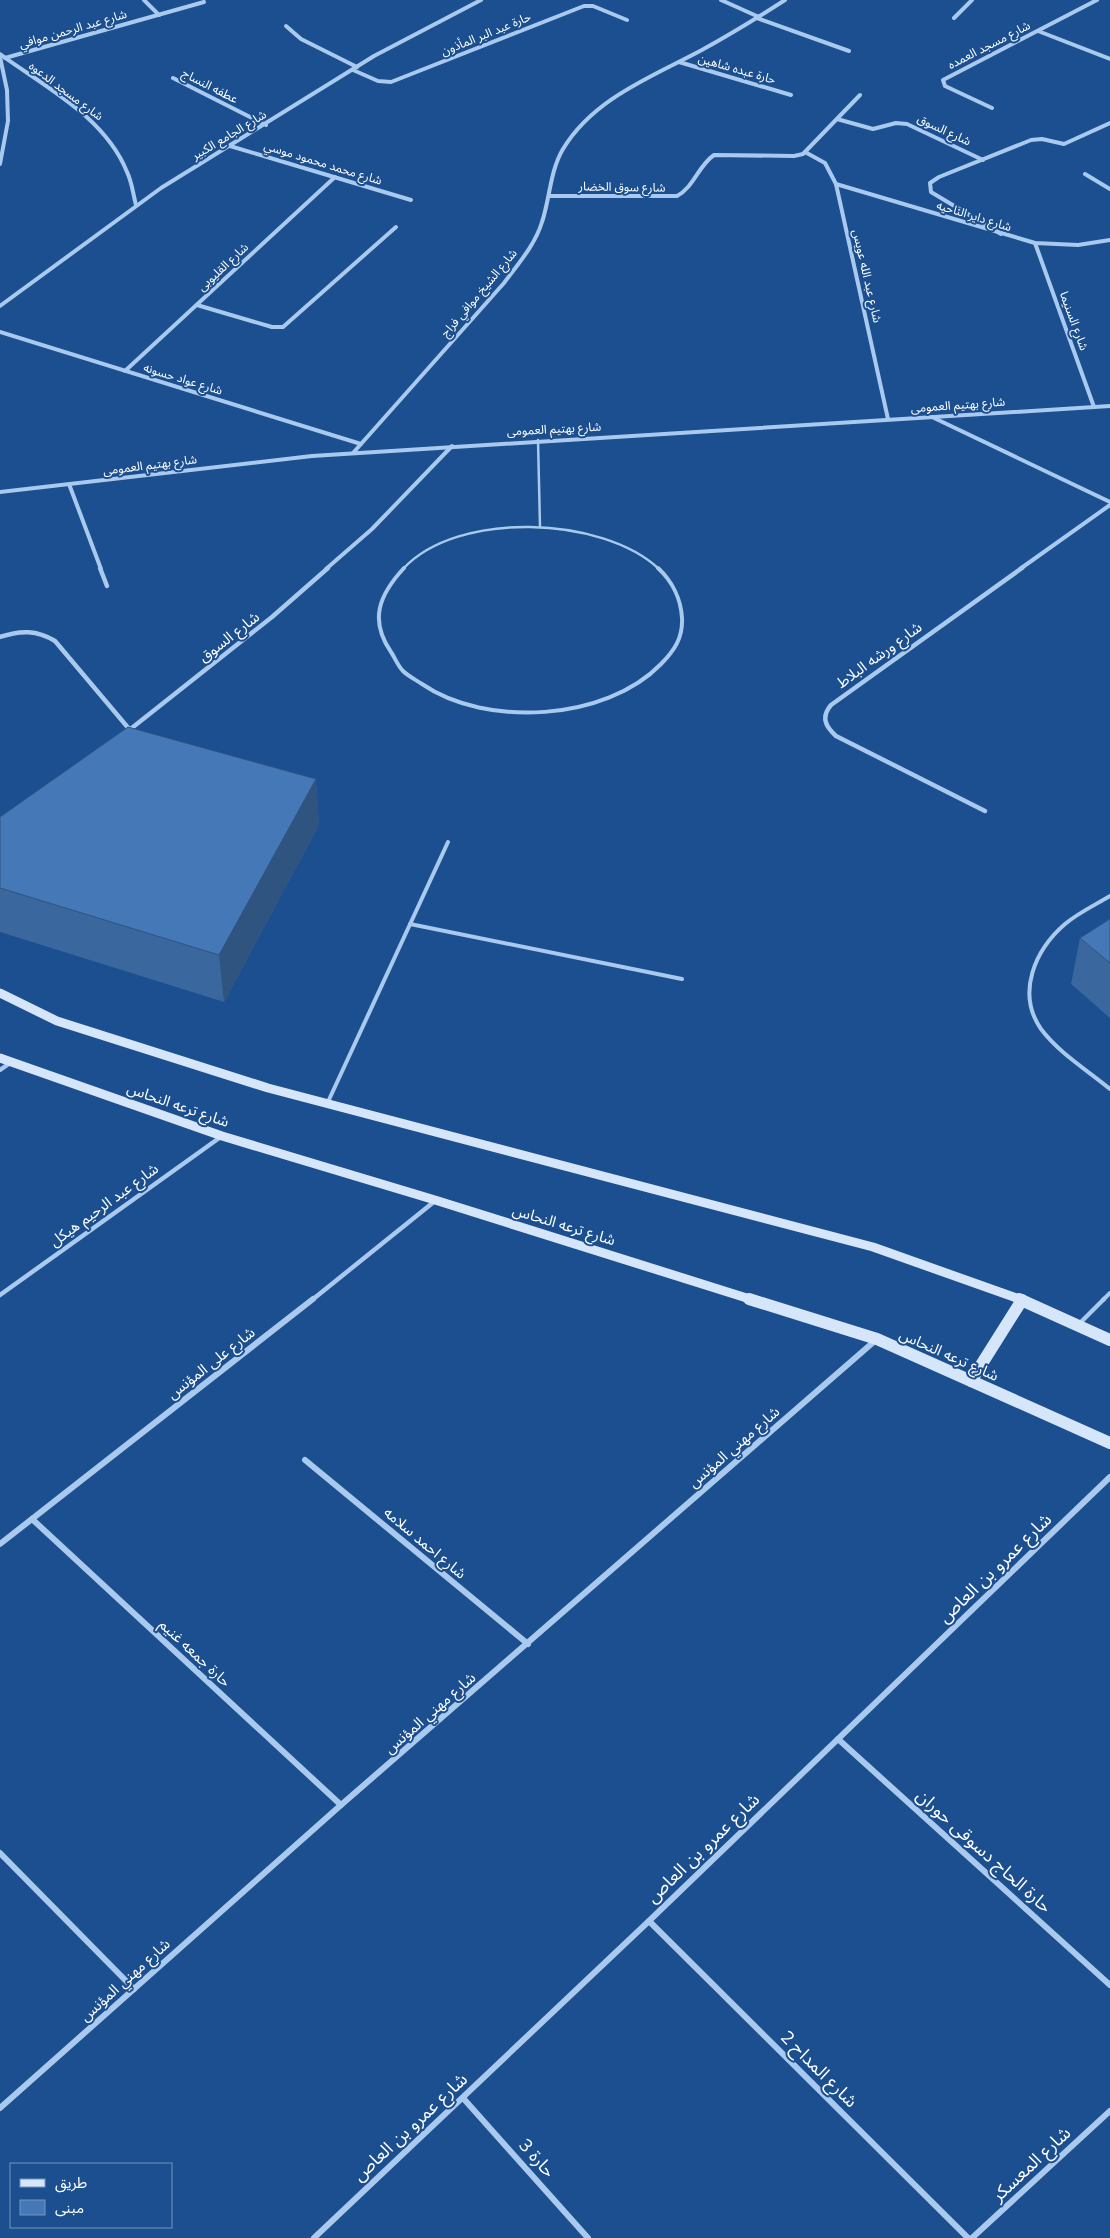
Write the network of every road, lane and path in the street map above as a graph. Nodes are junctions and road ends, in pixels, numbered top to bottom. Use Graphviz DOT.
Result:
graph roads {
  1 [pos="144,0"];
  2 [pos="481,0"];
  3 [pos="721,0"];
  4 [pos="785,0"];
  5 [pos="972,0"];
  6 [pos="1097,0"];
  7 [pos="204,2"];
  8 [pos="159,15"];
  9 [pos="758,17"];
  10 [pos="954,18"];
  11 [pos="626,20"];
  12 [pos="286,26"];
  13 [pos="1038,31"];
  14 [pos="849,50"];
  15 [pos="0,56"];
  16 [pos="5,58"];
  17 [pos="1110,59"];
  18 [pos="679,62"];
  19 [pos="357,67"];
  20 [pos="353,70"];
  21 [pos="173,78"];
  22 [pos="790,95"];
  23 [pos="860,95"];
  24 [pos="992,108"];
  25 [pos="837,119"];
  26 [pos="8,121"];
  27 [pos="0,123"];
  28 [pos="1110,123"];
  29 [pos="266,125"];
  30 [pos="230,146"];
  31 [pos="805,152"];
  32 [pos="983,160"];
  33 [pos="0,164"];
  34 [pos="1084,174"];
  35 [pos="335,177"];
  36 [pos="836,184"];
  37 [pos="1110,189"];
  38 [pos="549,196"];
  39 [pos="411,200"];
  40 [pos="136,205"];
  41 [pos="396,228"];
  42 [pos="1001,234"];
  43 [pos="1110,240"];
  44 [pos="1035,243"];
  45 [pos="197,305"];
  46 [pos="0,306"];
  47 [pos="0,332"];
  48 [pos="125,371"];
  49 [pos="1110,406"];
  50 [pos="1094,407"];
  51 [pos="931,417"];
  52 [pos="888,419"];
  53 [pos="538,440"];
  54 [pos="361,444"];
  55 [pos="452,446"];
  56 [pos="353,453"];
  57 [pos="68,484"];
  58 [pos="0,492"];
  59 [pos="1110,503"];
  60 [pos="540,526"];
  61 [pos="107,586"];
  62 [pos="0,637"];
  63 [pos="130,730"];
  64 [pos="122,736"];
  65 [pos="985,811"];
  66 [pos="448,842"];
  67 [pos="1110,896"];
  68 [pos="410,924"];
  69 [pos="682,980"];
  70 [pos="0,993"];
  71 [pos="0,1058"];
  72 [pos="10,1063"];
  73 [pos="0,1070"];
  74 [pos="1110,1089"];
  75 [pos="327,1104"];
  76 [pos="222,1136"];
  77 [pos="436,1200"];
  78 [pos="1110,1293"];
  79 [pos="0,1295"];
  80 [pos="1022,1300"];
  81 [pos="1077,1326"];
  82 [pos="877,1339"];
  83 [pos="1110,1340"];
  84 [pos="971,1381"];
  85 [pos="1110,1443"];
  86 [pos="305,1460"];
  87 [pos="1110,1477"];
  88 [pos="32,1519"];
  89 [pos="0,1544"];
  90 [pos="528,1644"];
  91 [pos="838,1739"];
  92 [pos="341,1805"];
  93 [pos="0,1853"];
  94 [pos="649,1921"];
  95 [pos="1110,1985"];
  96 [pos="134,1989"];
  97 [pos="463,2098"];
  98 [pos="0,2108"];
  99 [pos="1110,2111"];
  100 [pos="314,2238"];
  101 [pos="588,2238"];
  102 [pos="968,2238"];
  103 [pos="972,2238"];
  1 -- 8 [label="street"];
  2 -- 19 [label="street, شارع الجامع الكبير"];
  3 -- 9 [label="street"];
  4 -- 9 [label="street, شارع الشيخ موافي فراج"];
  5 -- 10 [label="street"];
  6 -- 13 [label="street, شارع مسجد العمده"];
  7 -- 8 [label="street, شارع عبد الرحمن موافي"];
  8 -- 16 [label="street, شارع عبد الرحمن موافي"];
  9 -- 14 [label="street"];
  9 -- 18 [label="street, شارع الشيخ موافي فراج"];
  11 -- 20 [label="street, حارة عبد البر المأذون"];
  12 -- 19 [label="street"];
  13 -- 17 [label="street"];
  13 -- 24 [label="street, شارع مسجد العمده"];
  15 -- 16 [label="street, شارع مسجد الدعوه"];
  15 -- 26 [label="street"];
  16 -- 40 [label="street, شارع مسجد الدعوه"];
  18 -- 22 [label="street, حارة عبده شاهين"];
  18 -- 38 [label="street, شارع الشيخ موافي فراج"];
  19 -- 20 [label="street, شارع الجامع الكبير"];
  20 -- 29 [label="street, شارع الجامع الكبير"];
  21 -- 29 [label="street, عطفه النساج"];
  23 -- 25 [label="street"];
  25 -- 31 [label="street"];
  25 -- 32 [label="street, شارع السوق"];
  26 -- 27 [label="street"];
  26 -- 33 [label="street"];
  28 -- 32 [label="street"];
  29 -- 30 [label="street, شارع الجامع الكبير"];
  30 -- 35 [label="street, شارع محمد محمود موسي"];
  30 -- 40 [label="street, شارع الجامع الكبير"];
  31 -- 36 [label="street, شارع عبد الله عويس"];
  31 -- 38 [label="street, شارع سوق الخضار"];
  32 -- 42 [label="street"];
  34 -- 37 [label="street"];
  35 -- 39 [label="street, شارع محمد محمود موسي"];
  35 -- 45 [label="street, شارع القليوبى"];
  36 -- 42 [label="street, شارع داير الناحيه"];
  36 -- 52 [label="street, شارع عبد الله عويس"];
  38 -- 54 [label="street, شارع الشيخ موافي فراج"];
  40 -- 46 [label="street, شارع الجامع الكبير"];
  41 -- 45 [label="street"];
  42 -- 44 [label="street, شارع داير الناحيه"];
  43 -- 44 [label="street, شارع داير الناحيه"];
  44 -- 50 [label="street, شارع السنيما"];
  45 -- 48 [label="street, شارع القليوبى"];
  47 -- 48 [label="street, شارع عواد حسونه"];
  48 -- 54 [label="street, شارع عواد حسونه"];
  49 -- 50 [label="street, شارع بهتيم العمومى"];
  50 -- 51 [label="street, شارع بهتيم العمومى"];
  51 -- 52 [label="street, شارع بهتيم العمومى"];
  51 -- 59 [label="street"];
  52 -- 53 [label="street, شارع بهتيم العمومى"];
  53 -- 55 [label="street, شارع بهتيم العمومى"];
  53 -- 60 [label="lane"];
  54 -- 56 [label="street, شارع الشيخ موافي فراج"];
  55 -- 56 [label="street, شارع بهتيم العمومى"];
  55 -- 63 [label="street, شارع السوق"];
  56 -- 57 [label="street, شارع بهتيم العمومى"];
  57 -- 58 [label="street, شارع بهتيم العمومى"];
  57 -- 61 [label="street"];
  59 -- 65 [label="street, شارع ورشه البلاط"];
  60 -- 60 [label="lane"];
  62 -- 63 [label="street"];
  63 -- 64 [label="street, شارع السوق"];
  66 -- 68 [label="lane"];
  67 -- 74 [label="lane"];
  68 -- 69 [label="lane"];
  68 -- 75 [label="lane"];
  70 -- 75 [label="main road"];
  71 -- 72 [label="main road, شارع ترعه النحاس"];
  72 -- 73 [label="street"];
  72 -- 76 [label="main road, شارع ترعه النحاس"];
  75 -- 80 [label="main road"];
  76 -- 77 [label="main road, شارع ترعه النحاس"];
  76 -- 79 [label="street, شارع عبد الرحيم هيكل"];
  77 -- 82 [label="main road, شارع ترعه النحاس"];
  77 -- 88 [label="street, شارع على المؤنس"];
  78 -- 81 [label="lane"];
  80 -- 81 [label="main road"];
  80 -- 84 [label="main road"];
  81 -- 83 [label="main road"];
  82 -- 84 [label="main road, شارع ترعه النحاس"];
  82 -- 90 [label="street, شارع مهني المؤنس"];
  84 -- 85 [label="main road, شارع ترعه النحاس"];
  86 -- 90 [label="street, شارع احمد سلامه"];
  87 -- 91 [label="street, شارع عمرو بن العاص"];
  88 -- 89 [label="street, شارع على المؤنس"];
  88 -- 92 [label="street, حارة جمعه غنيم"];
  90 -- 92 [label="street, شارع مهني المؤنس"];
  91 -- 94 [label="street, شارع عمرو بن العاص"];
  91 -- 95 [label="street, حارة الحاج دسوقى حوران"];
  92 -- 96 [label="street, شارع مهني المؤنس"];
  93 -- 96 [label="street"];
  94 -- 97 [label="street, شارع عمرو بن العاص"];
  94 -- 102 [label="street, شارع المداح 2"];
  96 -- 98 [label="street, شارع مهني المؤنس"];
  97 -- 100 [label="street, شارع عمرو بن العاص"];
  97 -- 101 [label="street, حارة 3"];
  99 -- 103 [label="street, شارع المعسكر"];
}
